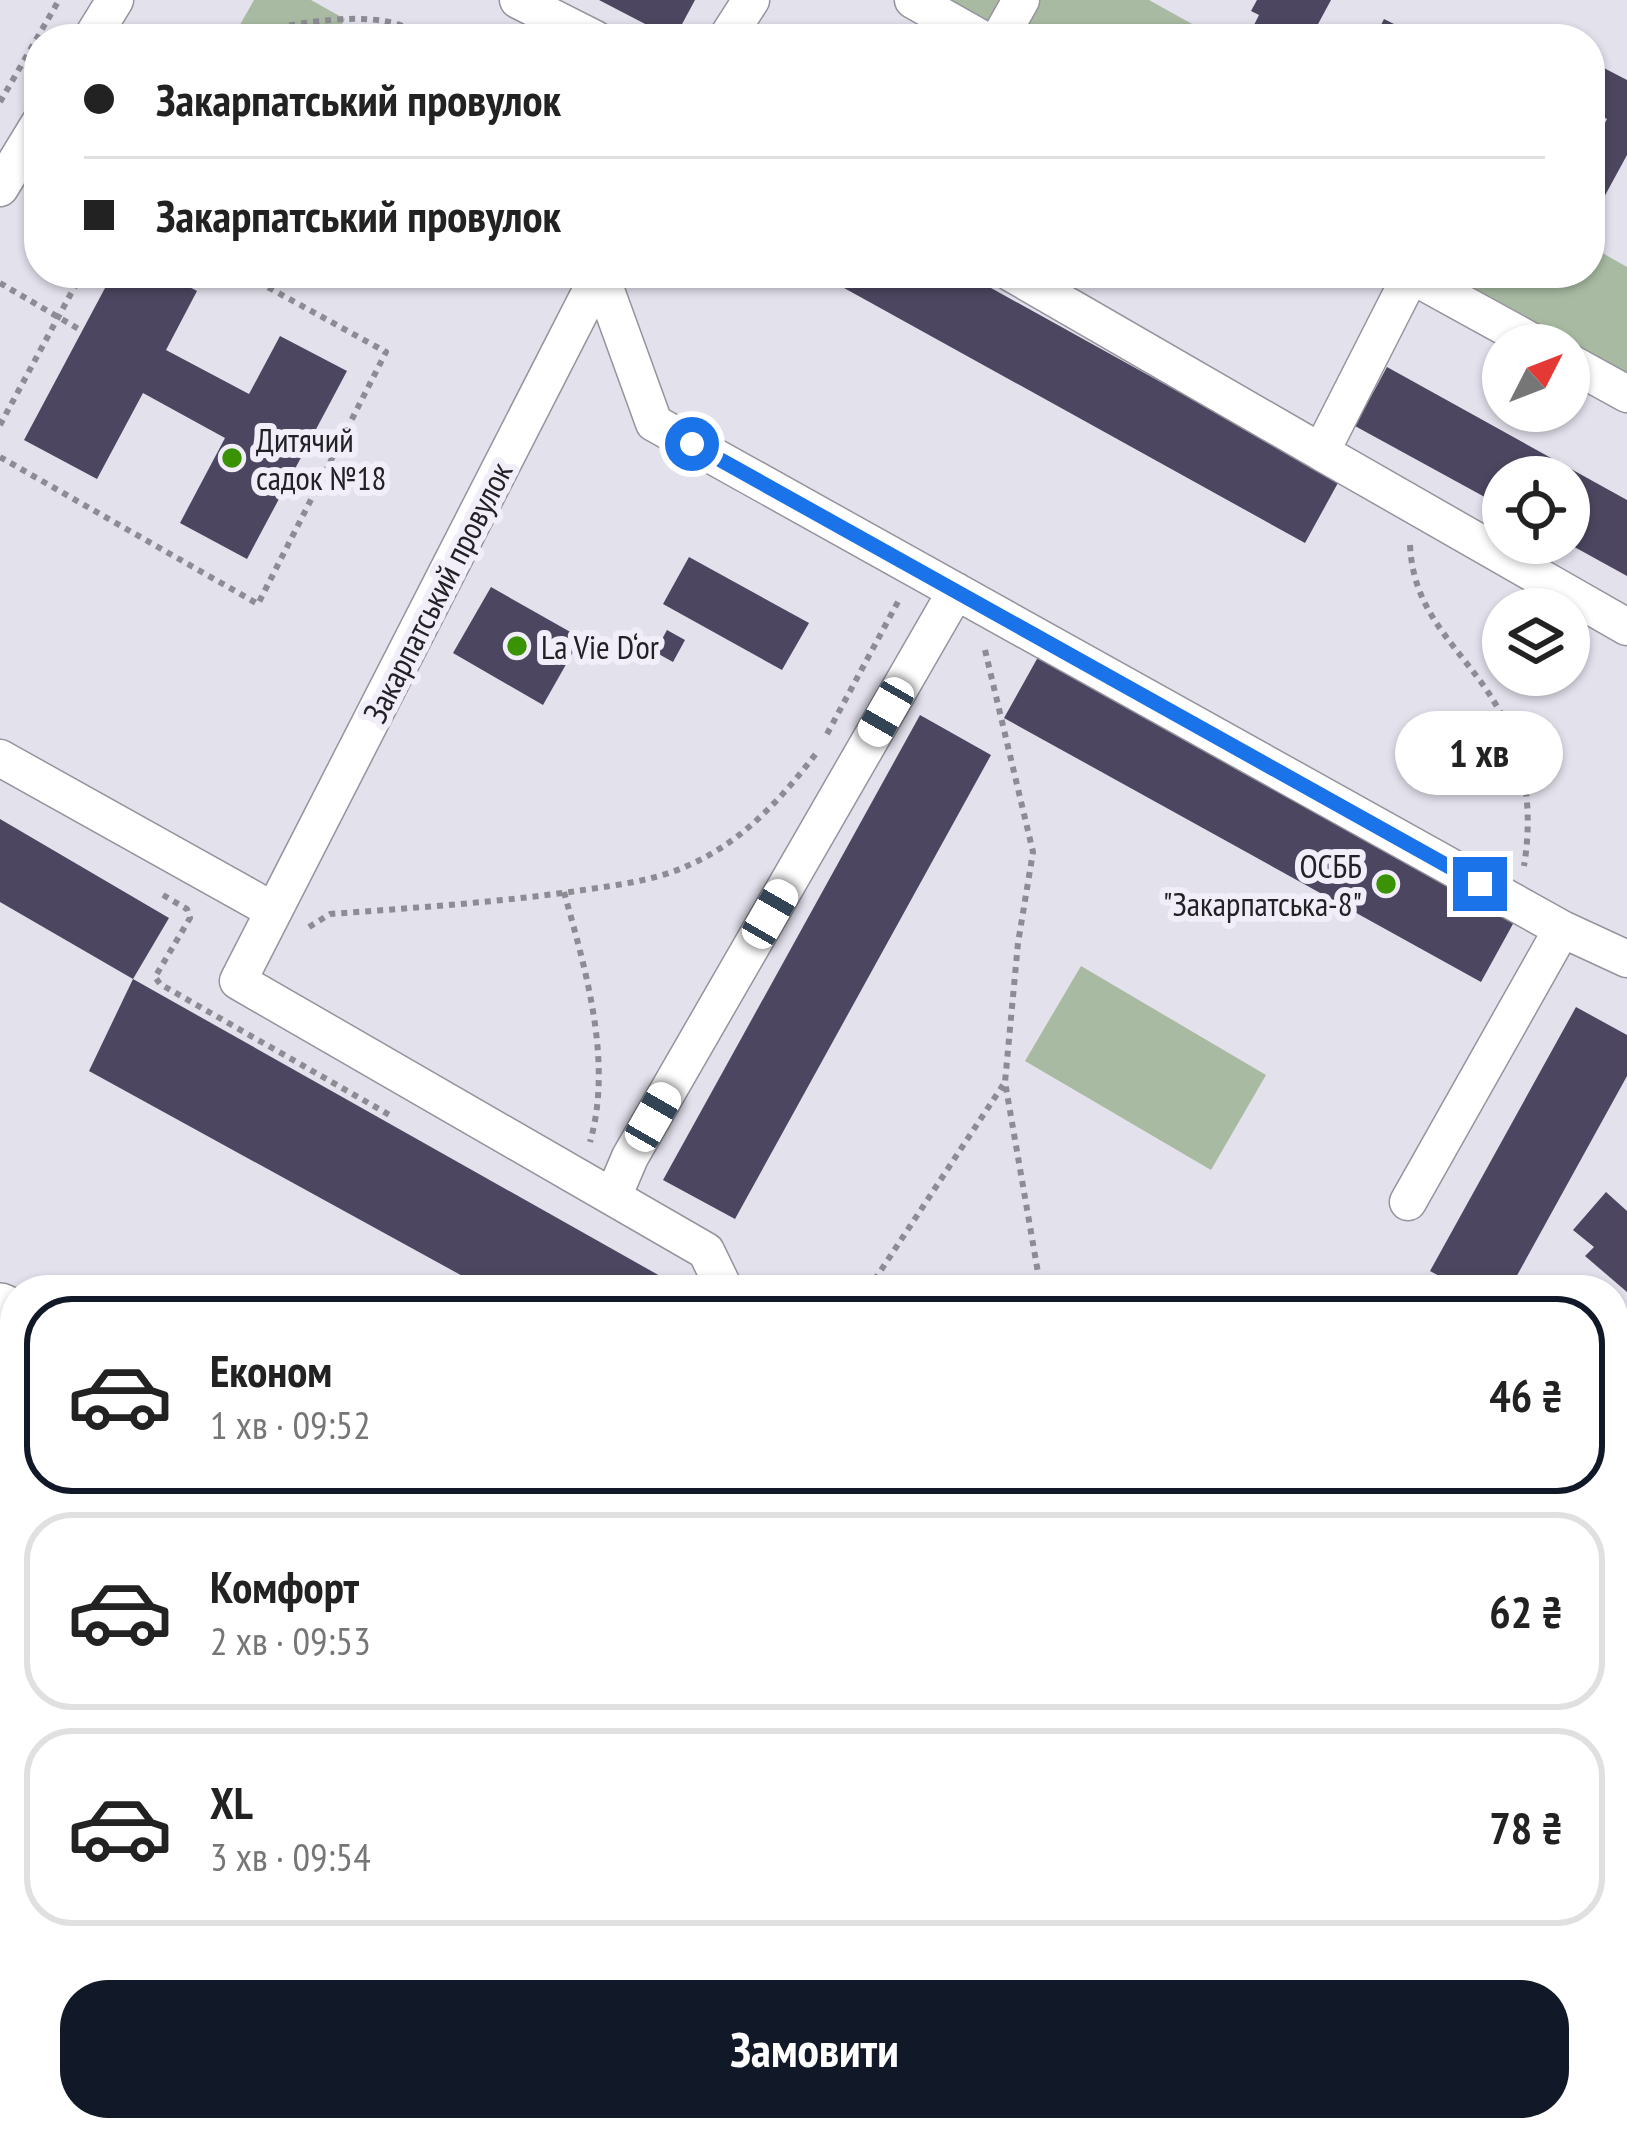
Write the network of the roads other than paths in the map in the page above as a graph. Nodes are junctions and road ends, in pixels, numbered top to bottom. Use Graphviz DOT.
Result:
graph roads {
  1 [pos="518,0"];
  2 [pos="913,0"];
  3 [pos="565,24"];
  4 [pos="955,24"];
  5 [pos="24,149"];
  6 [pos="0,188"];
  7 [pos="592,288"];
  8 [pos="606,288"];
  9 [pos="1037,288"];
  10 [pos="1402,288"];
  11 [pos="1434,288"];
  12 [pos="1500,324"];
  13 [pos="1590,374"];
  14 [pos="1627,394"];
  15 [pos="1321,452"];
  16 [pos="964,596"];
  17 [pos="1627,627"];
  18 [pos="0,758"];
  19 [pos="274,910"];
  20 [pos="1562,929"];
  21 [pos="1627,959"];
  22 [pos="613,1196"];
  23 [pos="1408,1202"];
  24 [pos="718,1275"];
  1 -- 3 [label="street"];
  2 -- 4 [label="street"];
  5 -- 6 [label="street"];
  7 -- 19 [label="street, Закарпатський провулок"];
  8 -- 16 [label="street, Закарпатський провулок"];
  9 -- 15 [label="street"];
  10 -- 15 [label="street"];
  11 -- 12 [label="street"];
  13 -- 14 [label="street"];
  15 -- 17 [label="street"];
  16 -- 20 [label="street, Закарпатський провулок"];
  16 -- 22 [label="street"];
  18 -- 19 [label="street"];
  19 -- 22 [label="street, Закарпатський провулок"];
  20 -- 21 [label="street, Закарпатський провулок"];
  20 -- 23 [label="street"];
  22 -- 24 [label="street, Закарпатський провулок"];
}
